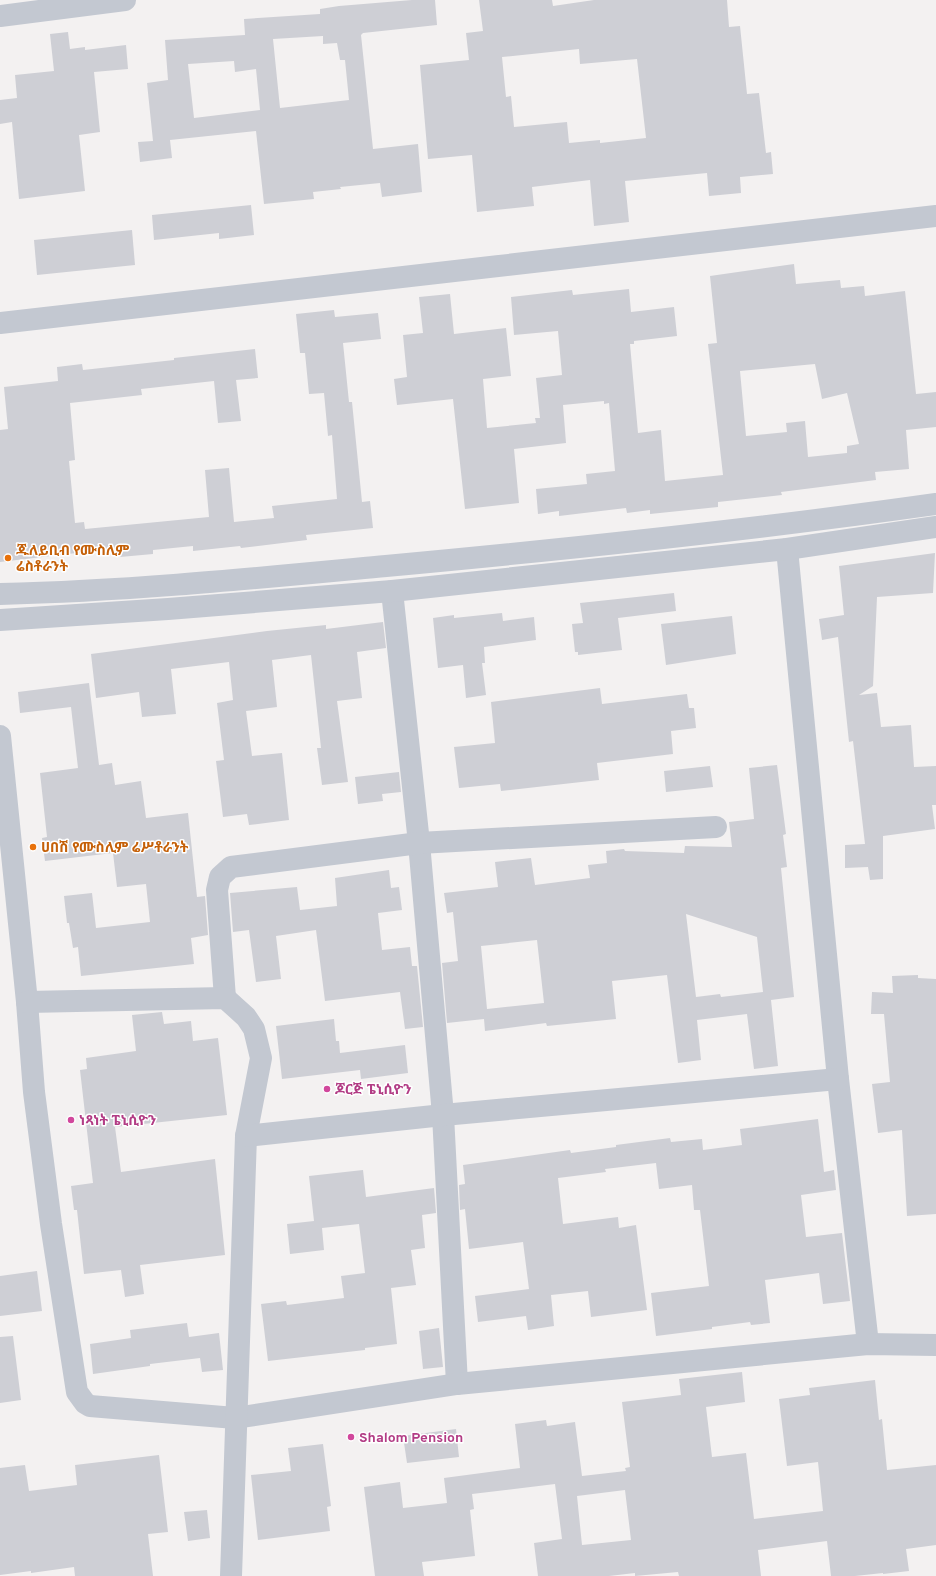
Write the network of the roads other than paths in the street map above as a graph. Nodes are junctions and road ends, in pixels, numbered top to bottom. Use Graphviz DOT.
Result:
graph roads {
  1 [pos="125,0"];
  2 [pos="0,16"];
  3 [pos="936,216"];
  4 [pos="0,323"];
  5 [pos="936,504"];
  6 [pos="936,527"];
  7 [pos="787,549"];
  8 [pos="392,591"];
  9 [pos="0,594"];
  10 [pos="0,620"];
  11 [pos="0,736"];
  12 [pos="716,827"];
  13 [pos="419,843"];
  14 [pos="225,998"];
  15 [pos="27,1002"];
  16 [pos="838,1079"];
  17 [pos="443,1115"];
  18 [pos="246,1136"];
  19 [pos="868,1344"];
  20 [pos="936,1345"];
  21 [pos="457,1384"];
  22 [pos="235,1418"];
  23 [pos="231,1576"];
  1 -- 2 [label="street"];
  3 -- 4 [label="street"];
  5 -- 9 [label="street"];
  6 -- 7 [label="street"];
  7 -- 8 [label="street"];
  7 -- 16 [label="street"];
  8 -- 10 [label="street"];
  8 -- 13 [label="street"];
  11 -- 15 [label="street"];
  12 -- 13 [label="street"];
  13 -- 14 [label="street"];
  13 -- 17 [label="street"];
  14 -- 15 [label="street"];
  14 -- 18 [label="street"];
  15 -- 22 [label="street"];
  16 -- 17 [label="street"];
  16 -- 19 [label="street"];
  17 -- 18 [label="street"];
  17 -- 21 [label="street"];
  18 -- 22 [label="street"];
  19 -- 20 [label="street"];
  19 -- 21 [label="street"];
  21 -- 22 [label="street"];
  22 -- 23 [label="street"];
}
